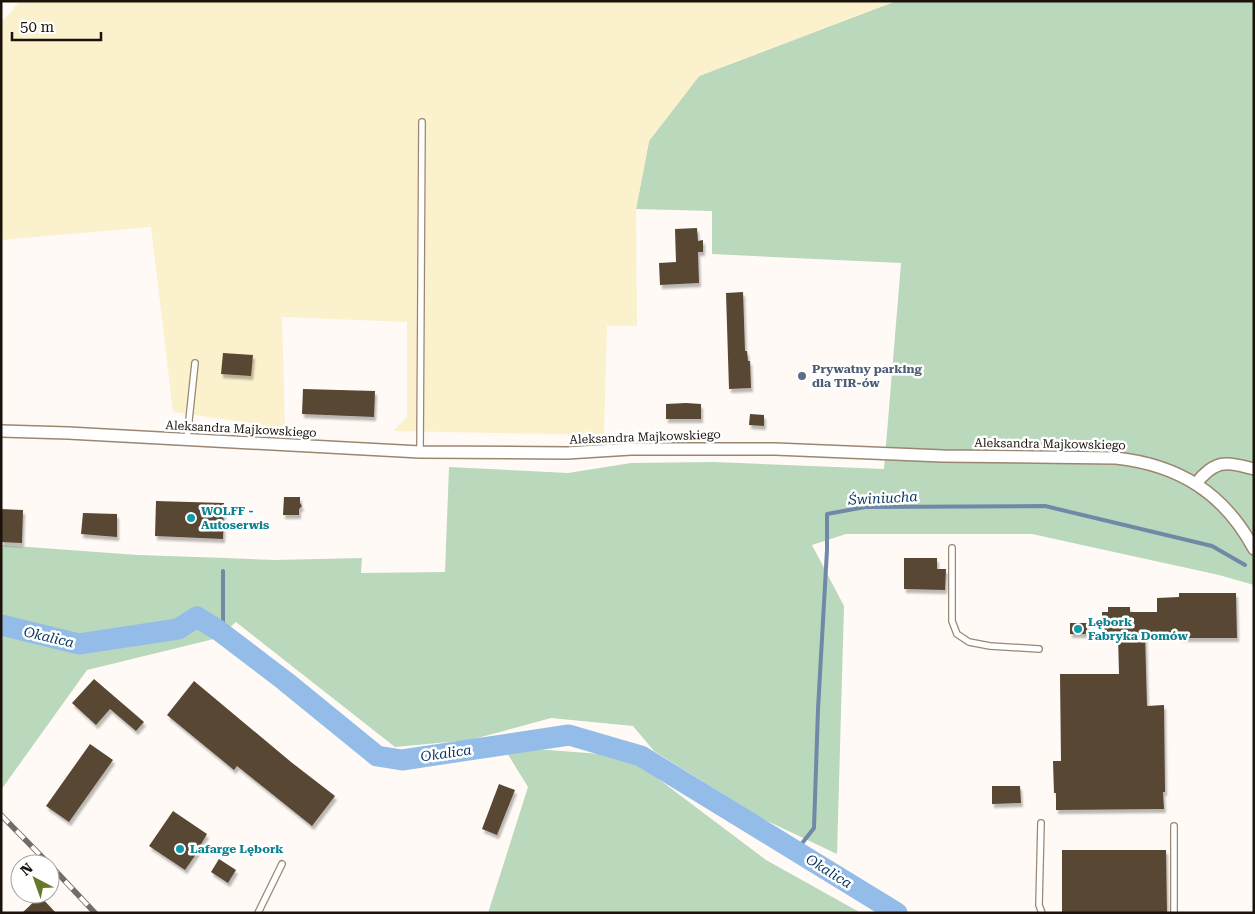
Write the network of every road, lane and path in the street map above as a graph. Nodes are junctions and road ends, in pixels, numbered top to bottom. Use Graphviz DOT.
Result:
graph roads {
  1 [pos="422,122"];
  2 [pos="194,364"];
  3 [pos="1,431"];
  4 [pos="187,440"];
  5 [pos="420,452"];
  6 [pos="1254,469"];
  7 [pos="1196,484"];
  8 [pos="952,548"];
  9 [pos="1254,549"];
  10 [pos="1039,649"];
  11 [pos="1041,823"];
  12 [pos="1174,826"];
  13 [pos="282,864"];
  14 [pos="258,913"];
  15 [pos="1042,913"];
  16 [pos="1174,913"];
  1 -- 5 [label="lane"];
  2 -- 4 [label="lane"];
  3 -- 4 [label="street, Aleksandra Majkowskiego"];
  4 -- 5 [label="street, Aleksandra Majkowskiego"];
  5 -- 7 [label="street, Aleksandra Majkowskiego"];
  6 -- 7 [label="street"];
  7 -- 9 [label="street, Aleksandra Majkowskiego"];
  8 -- 10 [label="lane"];
  11 -- 15 [label="lane"];
  12 -- 16 [label="lane"];
  13 -- 14 [label="lane"];
}
